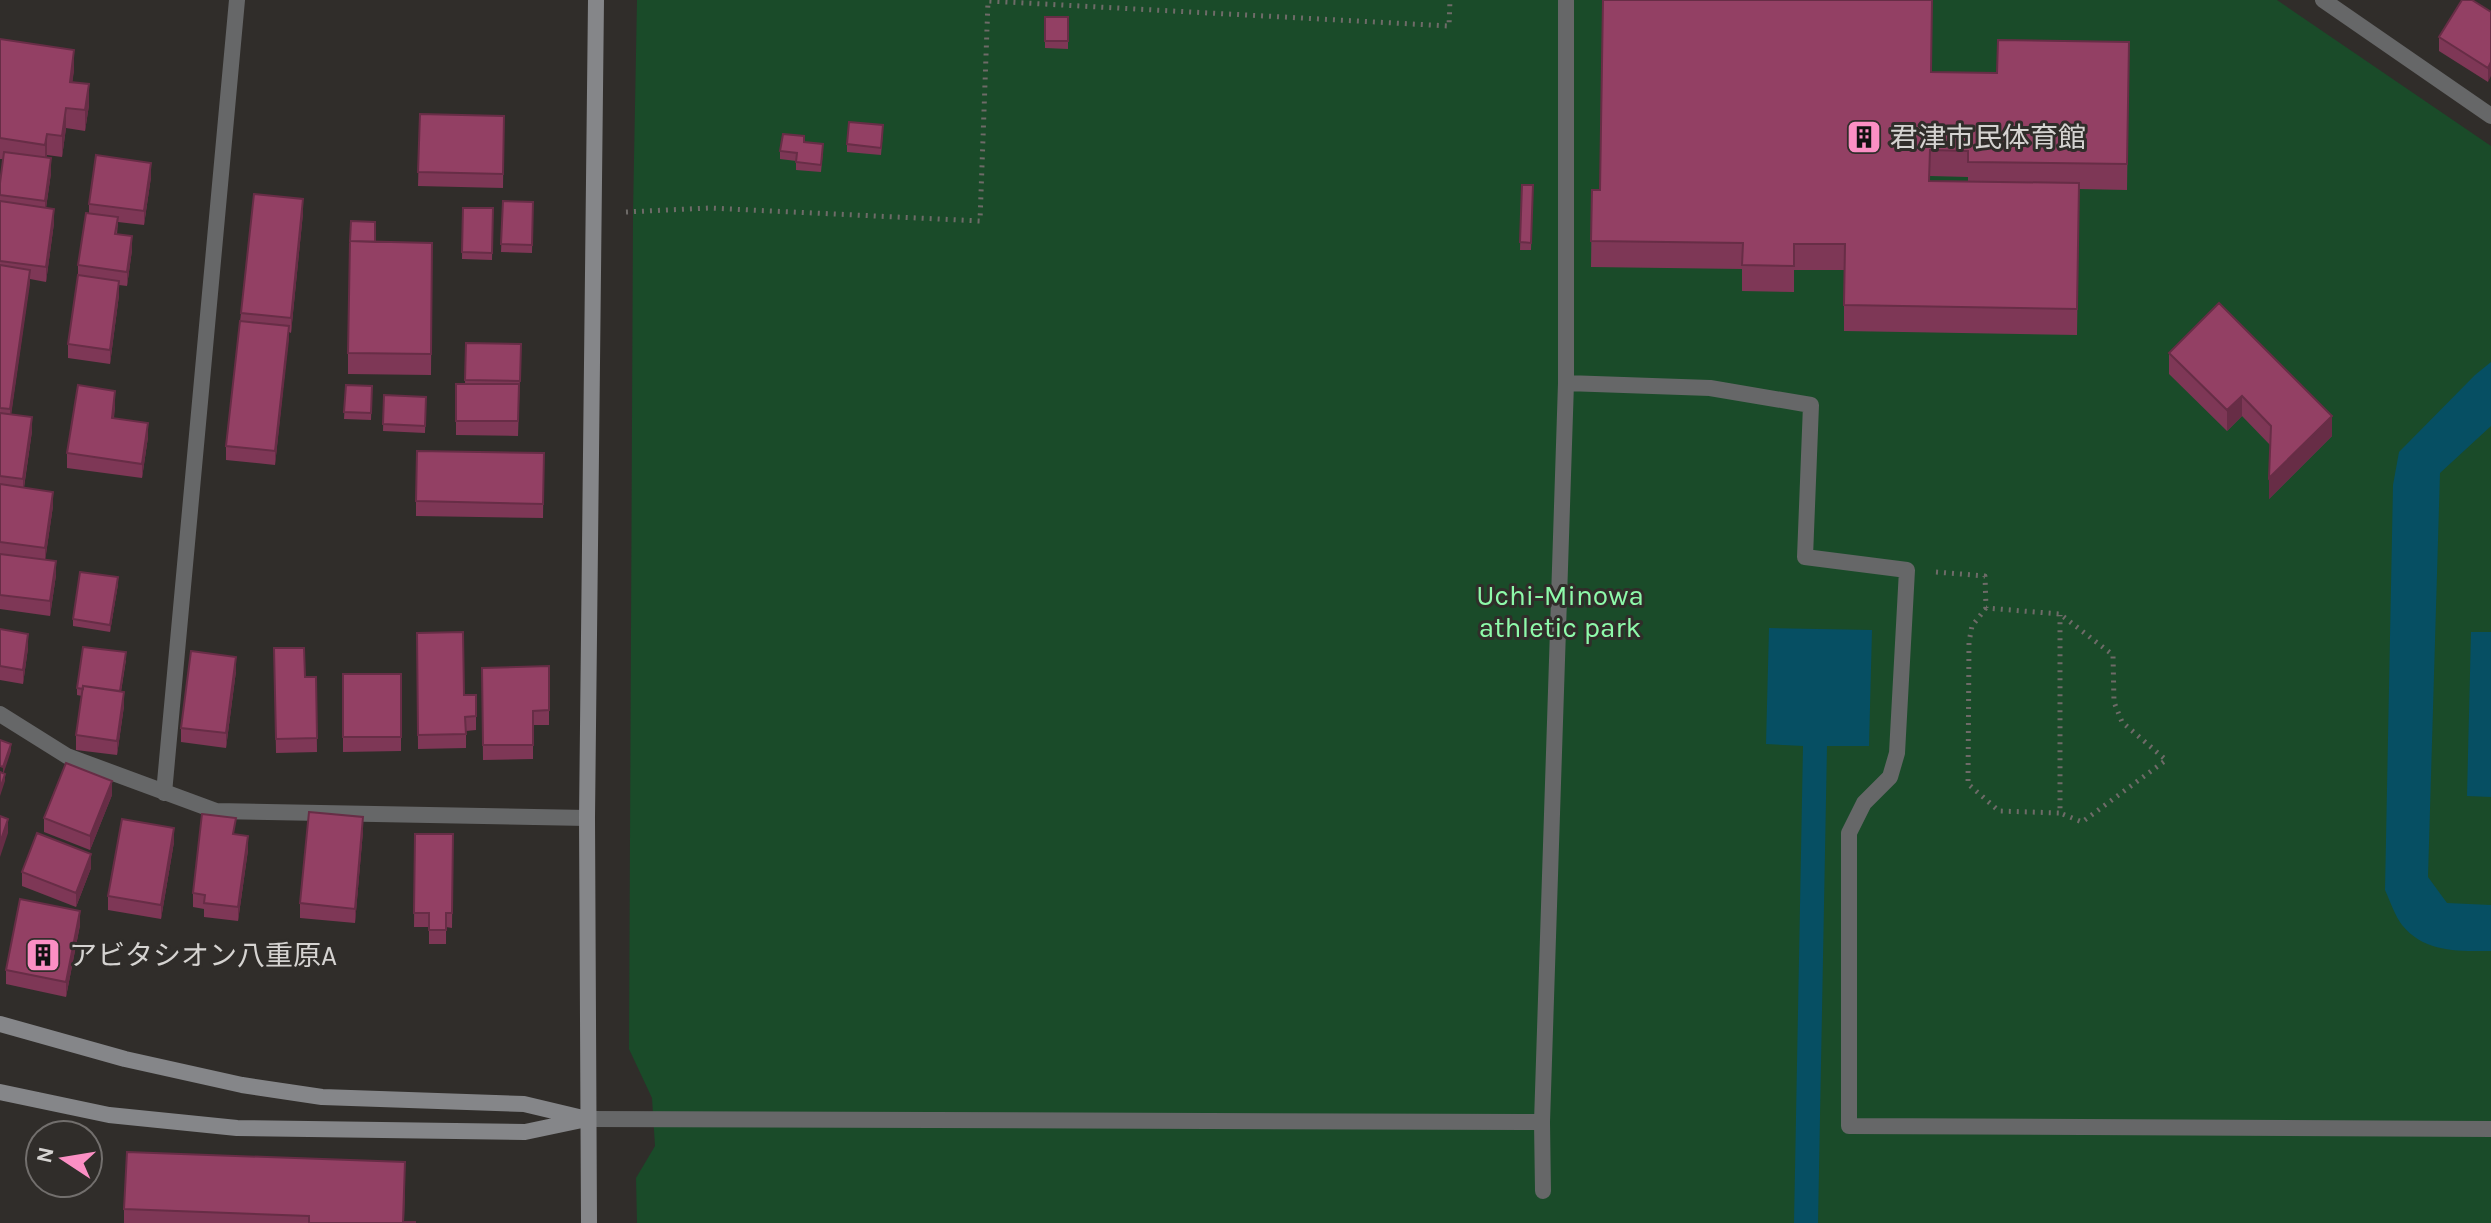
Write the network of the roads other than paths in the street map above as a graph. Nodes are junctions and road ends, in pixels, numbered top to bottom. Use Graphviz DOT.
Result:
graph roads {
  1 [pos="237,0"];
  2 [pos="596,0"];
  3 [pos="1566,0"];
  4 [pos="2323,0"];
  5 [pos="2491,116"];
  6 [pos="1566,383"];
  7 [pos="0,714"];
  8 [pos="164,793"];
  9 [pos="587,818"];
  10 [pos="0,1024"];
  11 [pos="0,1092"];
  12 [pos="587,1119"];
  13 [pos="1542,1122"];
  14 [pos="2491,1129"];
  15 [pos="1543,1191"];
  16 [pos="589,1223"];
  1 -- 8 [label="street"];
  2 -- 9 [label="street"];
  3 -- 6 [label="street"];
  4 -- 5 [label="street"];
  6 -- 13 [label="street"];
  6 -- 14 [label="street"];
  7 -- 8 [label="street"];
  8 -- 9 [label="street"];
  9 -- 12 [label="street"];
  10 -- 12 [label="street"];
  11 -- 12 [label="street"];
  12 -- 13 [label="street"];
  12 -- 16 [label="street"];
  13 -- 15 [label="street"];
}
